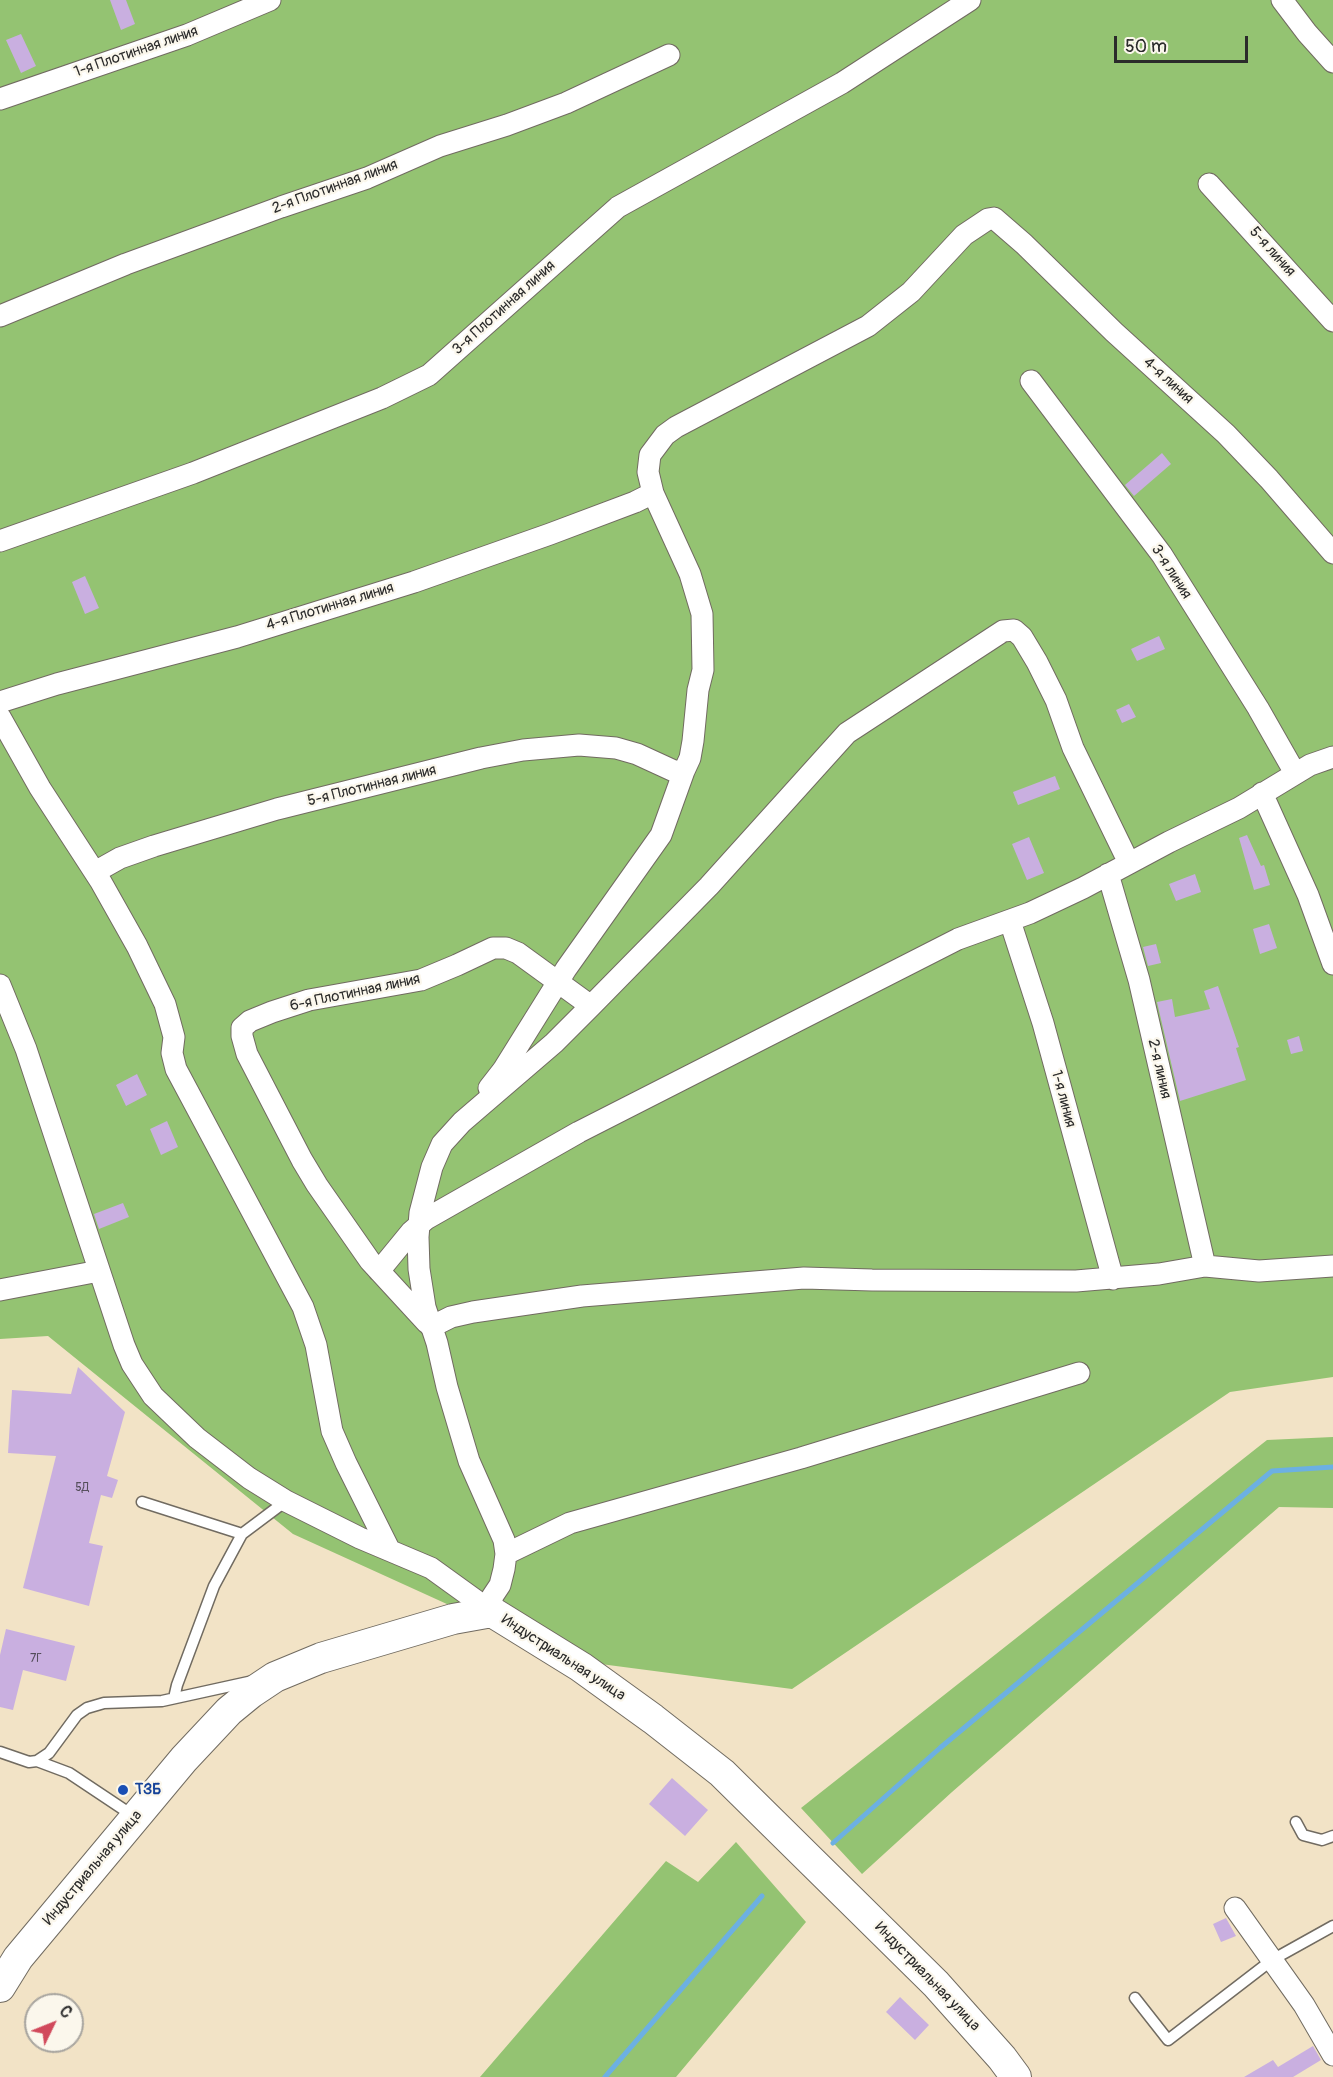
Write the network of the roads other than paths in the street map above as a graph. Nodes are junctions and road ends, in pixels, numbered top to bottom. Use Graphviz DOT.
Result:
graph roads {
  1 [pos="270,0"];
  2 [pos="970,0"];
  3 [pos="1282,0"];
  4 [pos="669,55"];
  5 [pos="1333,62"];
  6 [pos="0,99"];
  7 [pos="1209,184"];
  8 [pos="0,316"];
  9 [pos="1333,321"];
  10 [pos="1031,381"];
  11 [pos="654,493"];
  12 [pos="0,541"];
  13 [pos="1333,553"];
  14 [pos="0,702"];
  15 [pos="0,717"];
  16 [pos="1333,758"];
  17 [pos="684,771"];
  18 [pos="1295,773"];
  19 [pos="1262,793"];
  20 [pos="1129,863"];
  21 [pos="94,872"];
  22 [pos="1108,874"];
  23 [pos="1010,921"];
  24 [pos="1333,964"];
  25 [pos="558,981"];
  26 [pos="0,985"];
  27 [pos="591,1006"];
  28 [pos="6,1016"];
  29 [pos="462,1122"];
  30 [pos="419,1225"];
  31 [pos="1205,1266"];
  32 [pos="1333,1266"];
  33 [pos="99,1271"];
  34 [pos="379,1271"];
  35 [pos="1113,1279"];
  36 [pos="0,1290"];
  37 [pos="431,1327"];
  38 [pos="1079,1373"];
  39 [pos="286,1501"];
  40 [pos="142,1502"];
  41 [pos="242,1534"];
  42 [pos="389,1549"];
  43 [pos="506,1554"];
  44 [pos="492,1612"];
  45 [pos="275,1677"];
  46 [pos="174,1698"];
  47 [pos="0,1752"];
  48 [pos="37,1761"];
  49 [pos="135,1817"];
  50 [pos="1296,1822"];
  51 [pos="1333,1836"];
  52 [pos="1235,1908"];
  53 [pos="1333,1926"];
  54 [pos="1272,1960"];
  55 [pos="0,1987"];
  56 [pos="1135,1998"];
  57 [pos="1332,2053"];
  58 [pos="1016,2077"];
  1 -- 6 [label="street, 1-я Плотинная линия"];
  2 -- 12 [label="street, 3-я Плотинная линия"];
  3 -- 5 [label="street"];
  4 -- 8 [label="street, 2-я Плотинная линия"];
  7 -- 9 [label="street, 5-я линия"];
  10 -- 18 [label="street, 3-я линия"];
  11 -- 13 [label="street, 4-я линия"];
  11 -- 14 [label="street, 4-я Плотинная линия"];
  11 -- 17 [label="street"];
  15 -- 21 [label="street"];
  16 -- 18 [label="street"];
  17 -- 21 [label="street, 5-я Плотинная линия"];
  17 -- 25 [label="street"];
  18 -- 19 [label="street"];
  19 -- 20 [label="street"];
  19 -- 24 [label="street"];
  20 -- 22 [label="street"];
  20 -- 27 [label="street"];
  21 -- 42 [label="street"];
  22 -- 23 [label="street"];
  22 -- 31 [label="street, 2-я линия"];
  23 -- 30 [label="street"];
  23 -- 35 [label="street, 1-я линия"];
  25 -- 27 [label="street"];
  25 -- 29 [label="street"];
  25 -- 34 [label="street, 6-я Плотинная линия"];
  26 -- 28 [label="street"];
  27 -- 29 [label="street"];
  28 -- 33 [label="street"];
  29 -- 30 [label="street"];
  30 -- 34 [label="street"];
  30 -- 37 [label="street"];
  31 -- 32 [label="street"];
  31 -- 35 [label="street"];
  33 -- 36 [label="street"];
  33 -- 39 [label="street"];
  34 -- 37 [label="street"];
  35 -- 37 [label="street"];
  37 -- 43 [label="street"];
  38 -- 43 [label="street"];
  39 -- 41 [label="lane"];
  39 -- 42 [label="street"];
  40 -- 41 [label="lane"];
  41 -- 46 [label="lane"];
  42 -- 44 [label="street"];
  43 -- 44 [label="street"];
  44 -- 45 [label="main road, Индустриальная улица"];
  44 -- 58 [label="main road, Индустриальная улица"];
  45 -- 46 [label="lane"];
  45 -- 49 [label="main road, Индустриальная улица"];
  46 -- 48 [label="lane"];
  47 -- 48 [label="lane"];
  48 -- 49 [label="lane"];
  49 -- 55 [label="main road, Индустриальная улица"];
  50 -- 51 [label="lane"];
  52 -- 54 [label="street"];
  53 -- 54 [label="lane"];
  54 -- 56 [label="lane"];
  54 -- 57 [label="street"];
}
